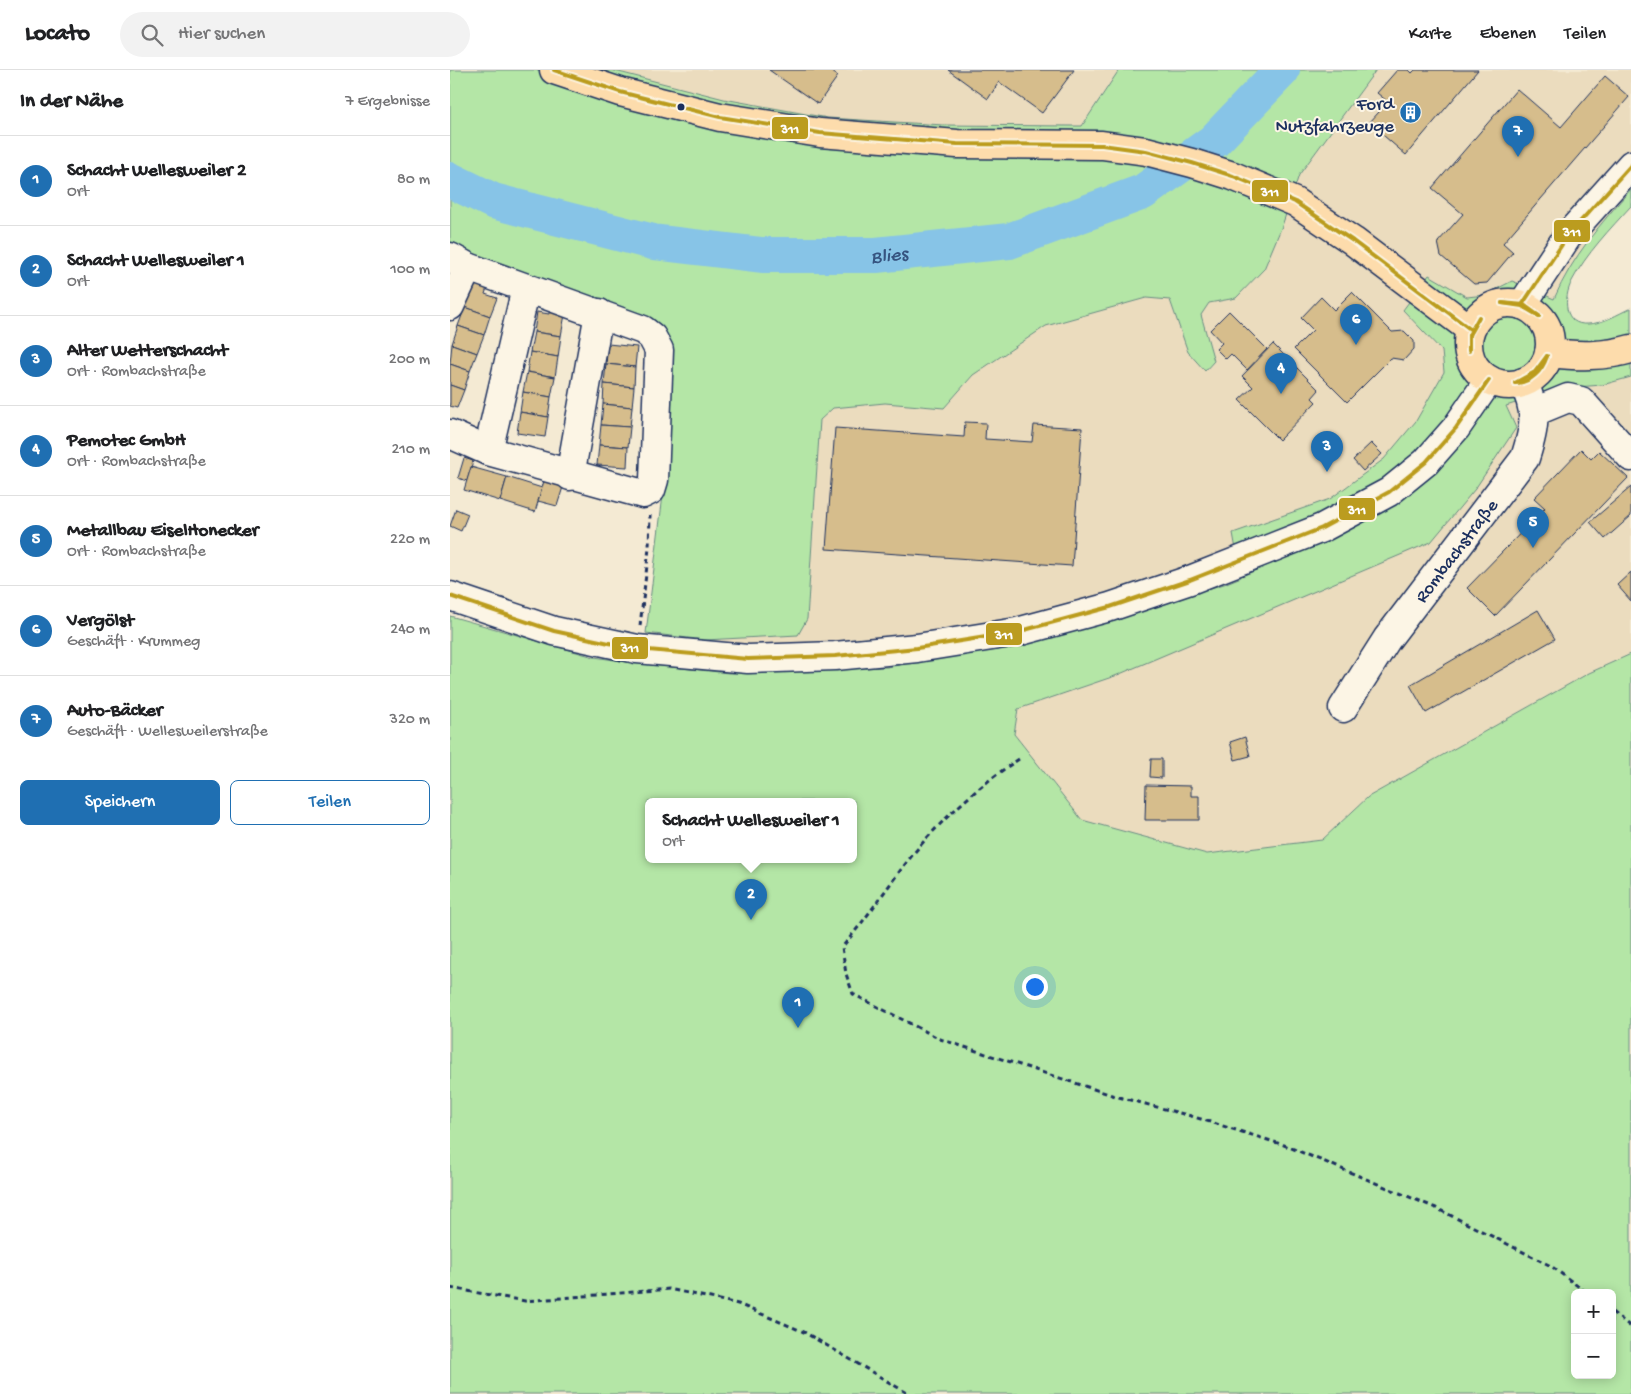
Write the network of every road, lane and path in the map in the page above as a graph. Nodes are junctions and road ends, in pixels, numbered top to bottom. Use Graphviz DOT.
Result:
graph roads {
  1 [pos="554,70"];
  2 [pos="1631,166"];
  3 [pos="459,262"];
  4 [pos="526,288"];
  5 [pos="1522,305"];
  6 [pos="450,306"];
  7 [pos="599,313"];
  8 [pos="1470,329"];
  9 [pos="1631,349"];
  10 [pos="1549,354"];
  11 [pos="1489,380"];
  12 [pos="1523,382"];
  13 [pos="1534,412"];
  14 [pos="450,434"];
  15 [pos="488,451"];
  16 [pos="1631,457"];
  17 [pos="570,476"];
  18 [pos="651,490"];
  19 [pos="450,596"];
  20 [pos="637,649"];
  21 [pos="1343,708"];
  22 [pos="1019,759"];
  23 [pos="450,1288"];
  24 [pos="1582,1289"];
  25 [pos="1616,1315"];
  26 [pos="1631,1328"];
  27 [pos="909,1394"];
  1 -- 8 [label="main road"];
  2 -- 5 [label="street"];
  3 -- 4 [label="street"];
  3 -- 6 [label="street"];
  4 -- 7 [label="street"];
  4 -- 15 [label="street"];
  5 -- 8 [label="main road"];
  5 -- 10 [label="main road"];
  7 -- 17 [label="street"];
  7 -- 18 [label="street"];
  8 -- 11 [label="main road"];
  9 -- 10 [label="main road"];
  10 -- 12 [label="main road"];
  11 -- 12 [label="main road"];
  11 -- 20 [label="street"];
  12 -- 13 [label="street, Rombachstraße"];
  13 -- 16 [label="street"];
  13 -- 21 [label="street, Rombachstraße"];
  14 -- 15 [label="street"];
  15 -- 17 [label="street"];
  17 -- 18 [label="street"];
  18 -- 20 [label="path"];
  19 -- 20 [label="street"];
  22 -- 24 [label="path"];
  23 -- 27 [label="path"];
  25 -- 26 [label="path"];
}
